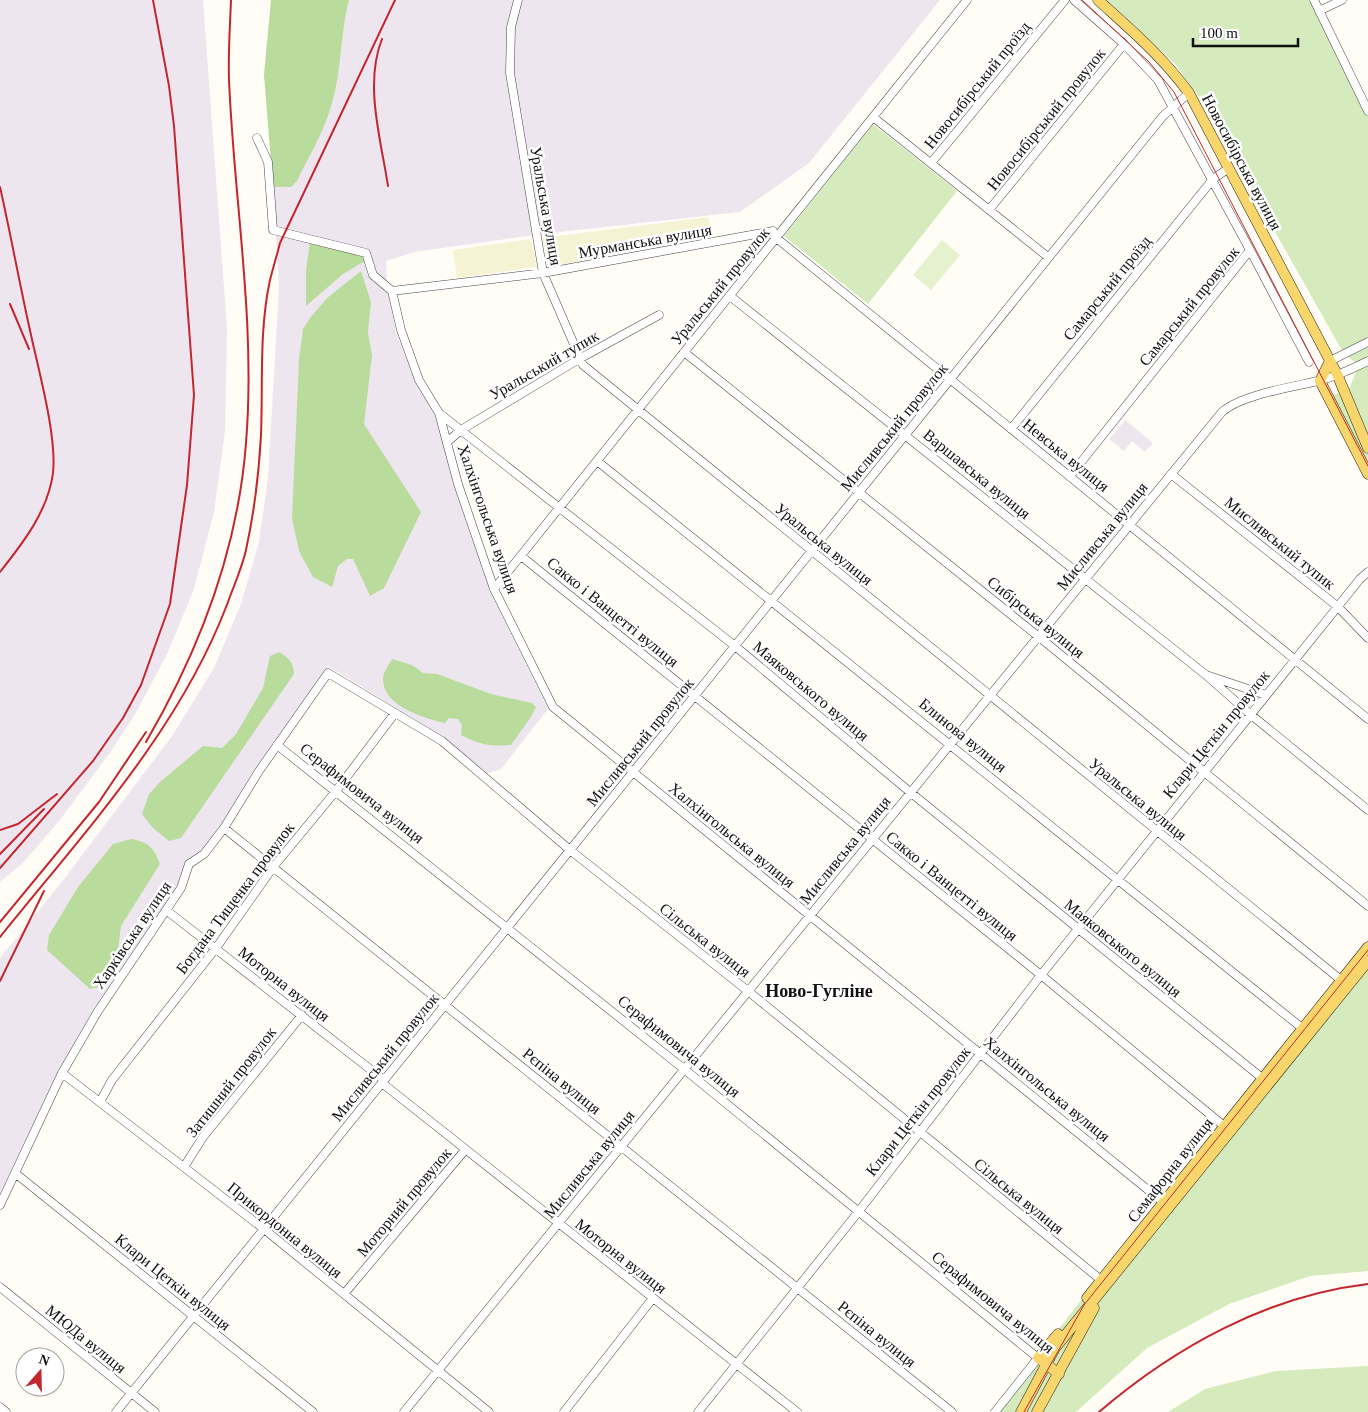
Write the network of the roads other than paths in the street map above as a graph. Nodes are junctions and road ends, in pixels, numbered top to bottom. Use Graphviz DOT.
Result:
graph roads {
  1 [pos="518,0"];
  2 [pos="967,0"];
  3 [pos="1064,0"];
  4 [pos="1074,0"];
  5 [pos="1098,0"];
  6 [pos="1314,0"];
  7 [pos="1342,0"];
  8 [pos="1319,11"];
  9 [pos="1124,44"];
  10 [pos="1188,93"];
  11 [pos="1174,105"];
  12 [pos="1368,111"];
  13 [pos="873,117"];
  14 [pos="256,138"];
  15 [pos="931,164"];
  16 [pos="1229,168"];
  17 [pos="1213,179"];
  18 [pos="989,210"];
  19 [pos="783,229"];
  20 [pos="769,232"];
  21 [pos="776,238"];
  22 [pos="1250,250"];
  23 [pos="1048,257"];
  24 [pos="543,273"];
  25 [pos="392,291"];
  26 [pos="730,296"];
  27 [pos="659,315"];
  28 [pos="1368,342"];
  29 [pos="684,352"];
  30 [pos="579,359"];
  31 [pos="1330,361"];
  32 [pos="1368,361"];
  33 [pos="1309,362"];
  34 [pos="1351,369"];
  35 [pos="1337,374"];
  36 [pos="950,379"];
  37 [pos="1320,381"];
  38 [pos="1342,384"];
  39 [pos="638,410"];
  40 [pos="440,413"];
  41 [pos="1012,429"];
  42 [pos="1360,429"];
  43 [pos="461,430"];
  44 [pos="906,434"];
  45 [pos="1347,434"];
  46 [pos="447,442"];
  47 [pos="1368,448"];
  48 [pos="597,461"];
  49 [pos="1171,474"];
  50 [pos="1368,474"];
  51 [pos="1070,476"];
  52 [pos="858,493"];
  53 [pos="560,507"];
  54 [pos="1129,524"];
  55 [pos="811,551"];
  56 [pos="521,556"];
  57 [pos="1368,572"];
  58 [pos="1085,578"];
  59 [pos="494,589"];
  60 [pos="771,601"];
  61 [pos="1337,606"];
  62 [pos="1038,636"];
  63 [pos="1368,638"];
  64 [pos="735,646"];
  65 [pos="1295,659"];
  66 [pos="328,673"];
  67 [pos="1206,675"];
  68 [pos="1266,695"];
  69 [pos="694,696"];
  70 [pos="989,696"];
  71 [pos="395,713"];
  72 [pos="1250,714"];
  73 [pos="1368,719"];
  74 [pos="950,744"];
  75 [pos="277,746"];
  76 [pos="1204,771"];
  77 [pos="632,773"];
  78 [pos="336,791"];
  79 [pos="910,792"];
  80 [pos="1368,810"];
  81 [pos="224,828"];
  82 [pos="1156,830"];
  83 [pos="872,839"];
  84 [pos="570,850"];
  85 [pos="274,866"];
  86 [pos="1118,878"];
  87 [pos="1368,906"];
  88 [pos="166,910"];
  89 [pos="809,916"];
  90 [pos="507,927"];
  91 [pos="1078,928"];
  92 [pos="1368,947"];
  93 [pos="216,948"];
  94 [pos="1368,961"];
  95 [pos="1041,975"];
  96 [pos="1341,980"];
  97 [pos="748,991"];
  98 [pos="445,1004"];
  99 [pos="302,1015"];
  100 [pos="1305,1031"];
  101 [pos="980,1053"];
  102 [pos="684,1069"];
  103 [pos="62,1073"];
  104 [pos="1262,1078"];
  105 [pos="383,1081"];
  106 [pos="100,1102"];
  107 [pos="1224,1126"];
  108 [pos="920,1132"];
  109 [pos="621,1146"];
  110 [pos="465,1150"];
  111 [pos="184,1167"];
  112 [pos="16,1173"];
  113 [pos="1164,1202"];
  114 [pos="0,1205"];
  115 [pos="859,1211"];
  116 [pos="558,1223"];
  117 [pos="264,1229"];
  118 [pos="1122,1268"];
  119 [pos="1101,1280"];
  120 [pos="0,1287"];
  121 [pos="797,1288"];
  122 [pos="344,1294"];
  123 [pos="653,1298"];
  124 [pos="194,1316"];
  125 [pos="1042,1361"];
  126 [pos="736,1364"];
  127 [pos="438,1371"];
  128 [pos="1058,1374"];
  129 [pos="131,1393"];
  130 [pos="0,1407"];
  131 [pos="6,1412"];
  132 [pos="116,1412"];
  133 [pos="155,1412"];
  134 [pos="313,1412"];
  135 [pos="404,1412"];
  136 [pos="489,1412"];
  137 [pos="564,1412"];
  138 [pos="698,1412"];
  139 [pos="797,1412"];
  140 [pos="952,1412"];
  141 [pos="995,1412"];
  142 [pos="1021,1412"];
  143 [pos="1037,1412"];
  1 -- 24 [label="street, Уральська вулиця"];
  2 -- 13 [label="street, Уральський провулок"];
  3 -- 15 [label="street, Новосибірський проїзд"];
  4 -- 9 [label="street, Новосибірська вулиця"];
  5 -- 10 [label="main road, Новосибірська вулиця"];
  6 -- 8 [label="street"];
  7 -- 8 [label="street"];
  8 -- 12 [label="street"];
  9 -- 11 [label="street, Новосибірська вулиця"];
  9 -- 18 [label="street, Новосибірський провулок"];
  10 -- 11 [label="street, Мисливський провулок"];
  10 -- 16 [label="main road, Новосибірська вулиця"];
  11 -- 17 [label="street, Новосибірська вулиця"];
  11 -- 23 [label="street, Мисливський провулок"];
  13 -- 15 [label="street"];
  13 -- 19 [label="street, Уральський провулок"];
  14 -- 25 [label="street"];
  15 -- 18 [label="street"];
  16 -- 17 [label="street, Самарський проїзд"];
  16 -- 31 [label="main road, Новосибірська вулиця"];
  17 -- 22 [label="street, Новосибірська вулиця"];
  17 -- 41 [label="street, Самарський проїзд"];
  18 -- 23 [label="street"];
  19 -- 20 [label="street, Мурманська вулиця"];
  19 -- 21 [label="street, Уральський провулок"];
  20 -- 21 [label="street, Невська вулиця"];
  20 -- 24 [label="street, Мурманська вулиця"];
  21 -- 26 [label="street, Уральський провулок"];
  21 -- 36 [label="street, Невська вулиця"];
  22 -- 33 [label="street, Самарський провулок"];
  22 -- 51 [label="street, Самарський провулок"];
  23 -- 36 [label="street, Мисливський провулок"];
  24 -- 25 [label="street, Мурманська вулиця"];
  24 -- 30 [label="street, Уральська вулиця"];
  25 -- 40 [label="street, Маяковського вулиця"];
  26 -- 29 [label="street, Уральський провулок"];
  26 -- 44 [label="street, Варшавська вулиця"];
  27 -- 30 [label="street, Уральський тупик"];
  28 -- 31 [label="street"];
  29 -- 39 [label="street, Уральський провулок"];
  29 -- 52 [label="street, Сибірська вулиця"];
  30 -- 39 [label="street, Уральська вулиця"];
  30 -- 43 [label="street, Уральський тупик"];
  31 -- 35 [label="main road, Новосибірська вулиця"];
  31 -- 37 [label="main road"];
  32 -- 34 [label="street, Мисливська вулиця"];
  34 -- 35 [label="street, Мисливська вулиця"];
  34 -- 38 [label="street"];
  35 -- 37 [label="street, Мисливська вулиця"];
  35 -- 38 [label="main road, Новосибірська вулиця"];
  36 -- 41 [label="street, Невська вулиця"];
  36 -- 44 [label="street, Мисливський провулок"];
  37 -- 45 [label="main road"];
  37 -- 49 [label="street, Мисливська вулиця"];
  38 -- 42 [label="main road, Новосибірська вулиця"];
  39 -- 48 [label="street, Уральський провулок"];
  39 -- 55 [label="street, Уральська вулиця"];
  40 -- 43 [label="street, Маяковського вулиця"];
  40 -- 46 [label="street, Халхінгольська вулиця"];
  41 -- 51 [label="street, Невська вулиця"];
  42 -- 45 [label="main road"];
  42 -- 47 [label="main road, Новосибірська вулиця"];
  43 -- 46 [label="street, Уральський тупик"];
  43 -- 53 [label="street, Маяковського вулиця"];
  44 -- 52 [label="street, Мисливський провулок"];
  44 -- 58 [label="street, Варшавська вулиця"];
  45 -- 50 [label="main road"];
  46 -- 59 [label="street, Халхінгольська вулиця"];
  48 -- 53 [label="street, Уральський провулок"];
  48 -- 60 [label="street, Блинова вулиця"];
  49 -- 54 [label="street, Мисливська вулиця"];
  49 -- 61 [label="street, Мисливський тупик"];
  51 -- 54 [label="street, Невська вулиця"];
  52 -- 55 [label="street, Мисливський провулок"];
  52 -- 62 [label="street, Сибірська вулиця"];
  53 -- 56 [label="street, Уральський провулок"];
  53 -- 64 [label="street, Маяковського вулиця"];
  54 -- 58 [label="street, Мисливська вулиця"];
  54 -- 65 [label="street, Невська вулиця"];
  55 -- 60 [label="street, Мисливський провулок"];
  55 -- 70 [label="street, Уральська вулиця"];
  56 -- 59 [label="street, Уральський провулок"];
  56 -- 69 [label="street, Сакко і Ванцетті вулиця"];
  57 -- 61 [label="street, Клари Цеткін провулок"];
  58 -- 62 [label="street, Мисливська вулиця"];
  58 -- 67 [label="street, Варшавська вулиця"];
  59 -- 77 [label="street, Халхінгольська вулиця"];
  60 -- 64 [label="street, Мисливський провулок"];
  60 -- 74 [label="street, Блинова вулиця"];
  61 -- 63 [label="street, Мисливський тупик"];
  61 -- 65 [label="street, Клари Цеткін провулок"];
  62 -- 70 [label="street, Мисливська вулиця"];
  62 -- 76 [label="street, Сибірська вулиця"];
  64 -- 69 [label="street, Мисливський провулок"];
  64 -- 79 [label="street, Маяковського вулиця"];
  65 -- 68 [label="street, Клари Цеткін провулок"];
  65 -- 73 [label="street, Невська вулиця"];
  66 -- 71 [label="street, Сільська вулиця"];
  66 -- 75 [label="street, Харківська вулиця"];
  67 -- 68 [label="street, Варшавська вулиця"];
  67 -- 72 [label="street, Варшавська вулиця"];
  68 -- 72 [label="street, Клари Цеткін провулок"];
  69 -- 77 [label="street, Мисливський провулок"];
  69 -- 83 [label="street, Сакко і Ванцетті вулиця"];
  70 -- 74 [label="street, Мисливська вулиця"];
  70 -- 82 [label="street, Уральська вулиця"];
  71 -- 78 [label="street, Богдана Тищенка провулок"];
  71 -- 84 [label="street, Сільська вулиця"];
  72 -- 76 [label="street, Клари Цеткін провулок"];
  72 -- 80 [label="street, Варшавська вулиця"];
  74 -- 79 [label="street, Мисливська вулиця"];
  74 -- 86 [label="street, Блинова вулиця"];
  75 -- 78 [label="street, Серафимовича вулиця"];
  75 -- 81 [label="street, Харківська вулиця"];
  76 -- 82 [label="street, Клари Цеткін провулок"];
  76 -- 87 [label="street, Сибірська вулиця"];
  77 -- 84 [label="street, Мисливський провулок"];
  77 -- 89 [label="street, Халхінгольська вулиця"];
  78 -- 85 [label="street, Богдана Тищенка провулок"];
  78 -- 90 [label="street, Серафимовича вулиця"];
  79 -- 83 [label="street, Мисливська вулиця"];
  79 -- 91 [label="street, Маяковського вулиця"];
  81 -- 85 [label="street, Рєпіна вулиця"];
  81 -- 88 [label="street, Харківська вулиця"];
  82 -- 86 [label="street, Клари Цеткін провулок"];
  82 -- 96 [label="street, Уральська вулиця"];
  83 -- 89 [label="street, Мисливська вулиця"];
  83 -- 95 [label="street, Сакко і Ванцетті вулиця"];
  84 -- 90 [label="street, Мисливський провулок"];
  84 -- 97 [label="street, Сільська вулиця"];
  85 -- 93 [label="street, Богдана Тищенка провулок"];
  85 -- 98 [label="street, Рєпіна вулиця"];
  86 -- 91 [label="street, Клари Цеткін провулок"];
  86 -- 100 [label="street, Блинова вулиця"];
  88 -- 93 [label="street, Моторна вулиця"];
  88 -- 103 [label="street, Харківська вулиця"];
  89 -- 97 [label="street, Мисливська вулиця"];
  89 -- 101 [label="street, Халхінгольська вулиця"];
  90 -- 98 [label="street, Мисливський провулок"];
  90 -- 102 [label="street, Серафимовича вулиця"];
  91 -- 95 [label="street, Клари Цеткін провулок"];
  91 -- 104 [label="street, Маяковського вулиця"];
  92 -- 96 [label="main road, Семафорна вулиця"];
  93 -- 99 [label="street, Моторна вулиця"];
  93 -- 106 [label="street, Богдана Тищенка провулок"];
  94 -- 100 [label="main road, Семафорна вулиця"];
  95 -- 101 [label="street, Клари Цеткін провулок"];
  95 -- 107 [label="street, Сакко і Ванцетті вулиця"];
  96 -- 100 [label="main road, Семафорна вулиця"];
  97 -- 102 [label="street, Мисливська вулиця"];
  97 -- 108 [label="street, Сільська вулиця"];
  98 -- 105 [label="street, Мисливський провулок"];
  98 -- 109 [label="street, Рєпіна вулиця"];
  99 -- 105 [label="street, Моторна вулиця"];
  99 -- 111 [label="street, Затишний провулок"];
  100 -- 104 [label="main road, Семафорна вулиця"];
  100 -- 118 [label="main road, Семафорна вулиця"];
  101 -- 108 [label="street, Клари Цеткін провулок"];
  101 -- 113 [label="street, Халхінгольська вулиця"];
  102 -- 109 [label="street, Мисливська вулиця"];
  102 -- 115 [label="street, Серафимовича вулиця"];
  103 -- 106 [label="street, Прикордонна вулиця"];
  103 -- 112 [label="street, Харківська вулиця"];
  104 -- 107 [label="main road, Семафорна вулиця"];
  105 -- 110 [label="street, Моторна вулиця"];
  105 -- 117 [label="street, Мисливський провулок"];
  106 -- 111 [label="street, Прикордонна вулиця"];
  107 -- 113 [label="main road, Семафорна вулиця"];
  108 -- 115 [label="street, Клари Цеткін провулок"];
  108 -- 119 [label="street, Сільська вулиця"];
  109 -- 116 [label="street, Мисливська вулиця"];
  109 -- 121 [label="street, Рєпіна вулиця"];
  110 -- 116 [label="street, Моторна вулиця"];
  110 -- 122 [label="street, Моторний провулок"];
  111 -- 117 [label="street, Прикордонна вулиця"];
  112 -- 114 [label="street, Харківська вулиця"];
  112 -- 124 [label="street, Клари Цеткін вулиця"];
  113 -- 119 [label="main road, Семафорна вулиця"];
  115 -- 121 [label="street, Клари Цеткін провулок"];
  115 -- 125 [label="street, Серафимовича вулиця"];
  116 -- 123 [label="street, Моторна вулиця"];
  116 -- 127 [label="street, Мисливська вулиця"];
  117 -- 122 [label="street, Прикордонна вулиця"];
  117 -- 124 [label="street, Мисливський провулок"];
  118 -- 125 [label="main road, Семафорна вулиця"];
  118 -- 128 [label="main road, Семафорна вулиця"];
  119 -- 125 [label="main road, Семафорна вулиця"];
  120 -- 129 [label="street, МЮДа вулиця"];
  121 -- 126 [label="street, Клари Цеткін провулок"];
  121 -- 140 [label="street, Рєпіна вулиця"];
  122 -- 127 [label="street, Прикордонна вулиця"];
  123 -- 126 [label="street, Моторна вулиця"];
  123 -- 137 [label="street"];
  124 -- 129 [label="street, Мисливський провулок"];
  124 -- 134 [label="street, Клари Цеткін вулиця"];
  125 -- 128 [label="main road, Серафимовича вулиця"];
  125 -- 141 [label="street, Семафорна вулиця"];
  125 -- 142 [label="main road"];
  126 -- 138 [label="street, Клари Цеткін провулок"];
  126 -- 139 [label="street, Моторна вулиця"];
  127 -- 135 [label="street, Мисливська вулиця"];
  127 -- 136 [label="street, Прикордонна вулиця"];
  128 -- 143 [label="main road, Семафорна вулиця"];
  129 -- 132 [label="street, Мисливський провулок"];
  129 -- 133 [label="street, МЮДа вулиця"];
  130 -- 131 [label="street"];
}
